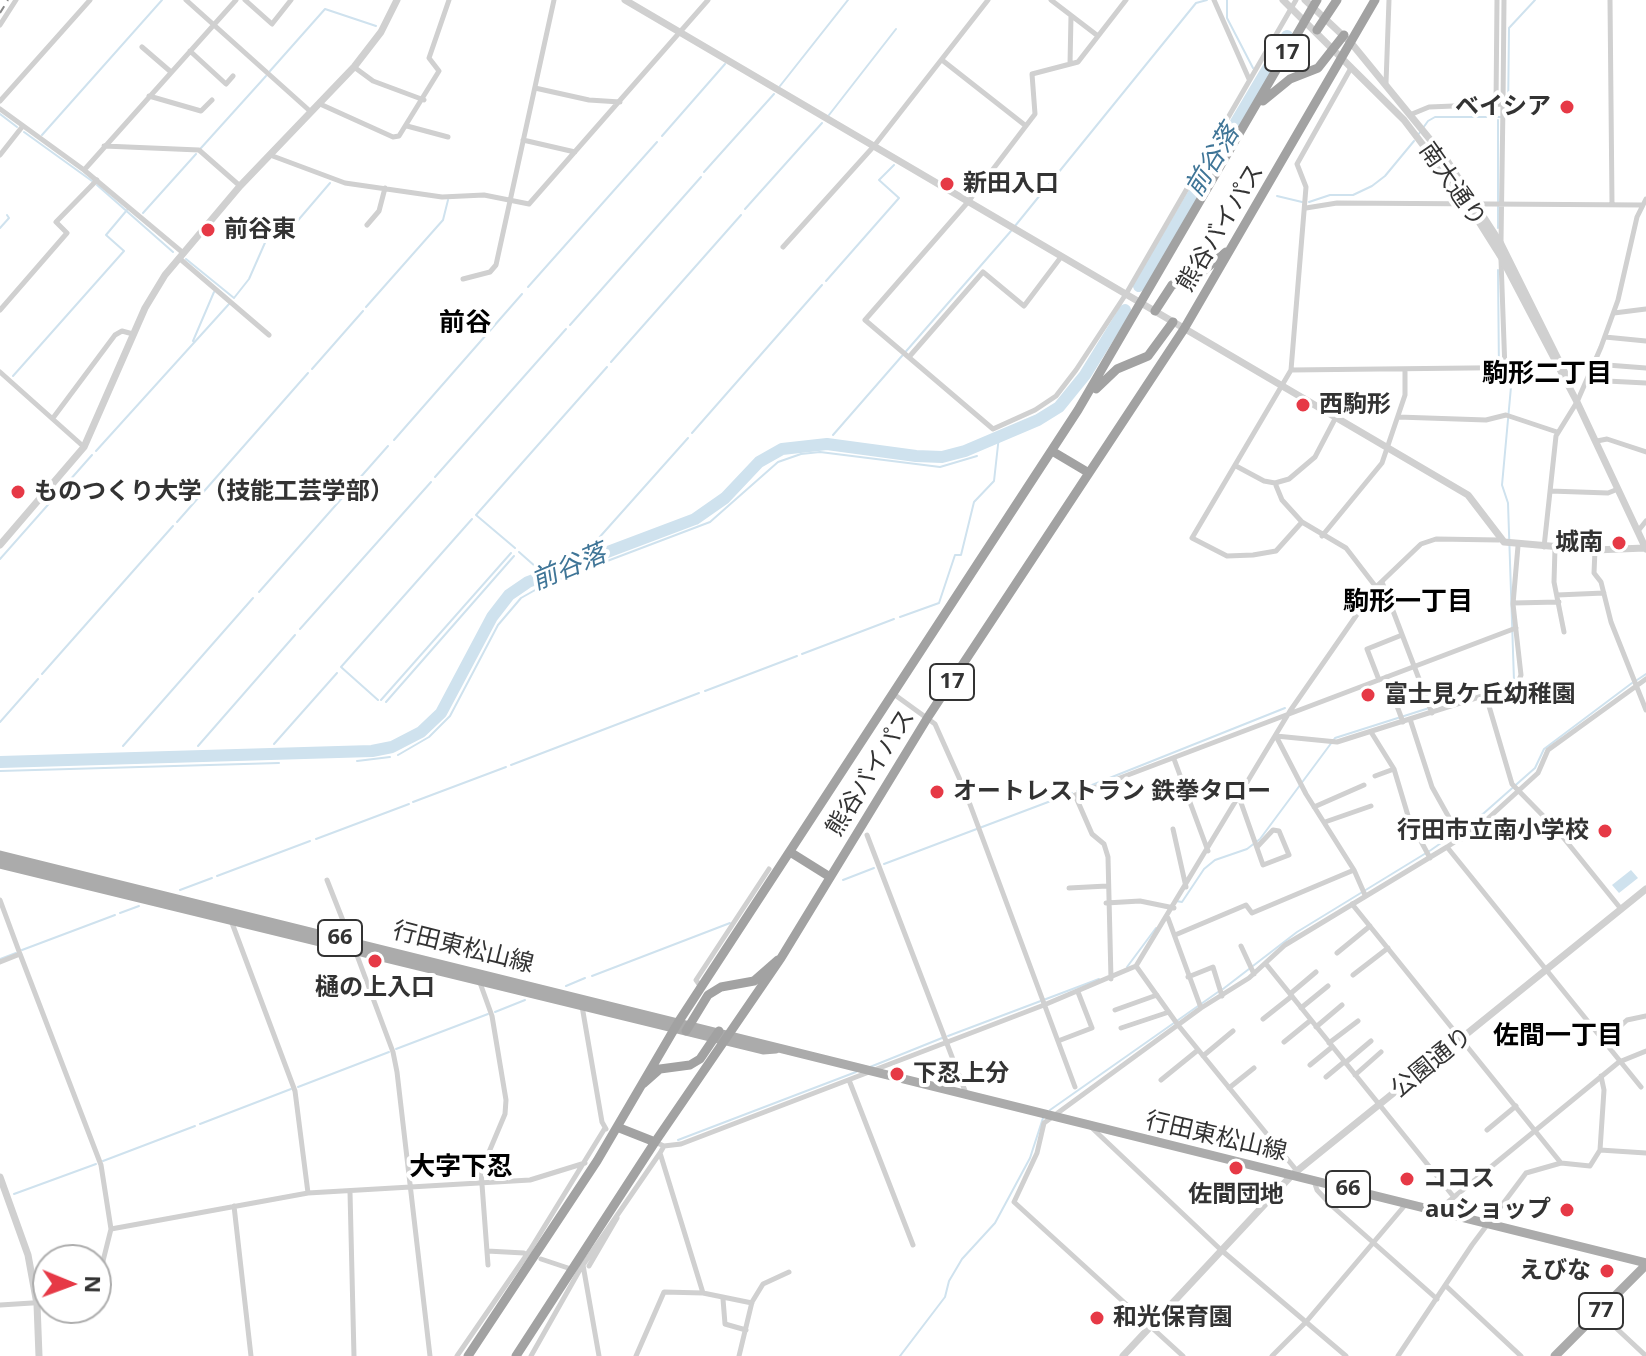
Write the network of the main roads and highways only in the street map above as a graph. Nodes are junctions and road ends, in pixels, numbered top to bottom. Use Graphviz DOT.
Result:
graph roads {
  1 [pos="1337,0"];
  2 [pos="1375,0"];
  3 [pos="1312,2"];
  4 [pos="1317,30"];
  5 [pos="1344,35"];
  6 [pos="1257,106"];
  7 [pos="1246,227"];
  8 [pos="1155,311"];
  9 [pos="1173,322"];
  10 [pos="1078,410"];
  11 [pos="1052,451"];
  12 [pos="1089,473"];
  13 [pos="790,852"];
  14 [pos="0,855"];
  15 [pos="0,864"];
  16 [pos="830,877"];
  17 [pos="230,916"];
  18 [pos="781,958"];
  19 [pos="677,1025"];
  20 [pos="688,1028"];
  21 [pos="716,1035"];
  22 [pos="728,1038"];
  23 [pos="639,1085"];
  24 [pos="612,1129"];
  25 [pos="659,1144"];
  26 [pos="1646,1264"];
  27 [pos="468,1356"];
  28 [pos="516,1356"];
  29 [pos="1555,1356"];
  1 -- 4 [label="highway, 17"];
  2 -- 7 [label="highway, 熊谷バイパス / 17"];
  3 -- 6 [label="highway, 熊谷バイパス / 17"];
  5 -- 6 [label="highway, 17"];
  6 -- 10 [label="highway, 熊谷バイパス / 17"];
  7 -- 8 [label="highway"];
  7 -- 12 [label="highway, 熊谷バイパス / 17"];
  9 -- 10 [label="highway"];
  10 -- 11 [label="highway, 熊谷バイパス / 17"];
  11 -- 12 [label="highway"];
  11 -- 13 [label="highway, 熊谷バイパス / 17"];
  12 -- 16 [label="highway, 熊谷バイパス / 17"];
  13 -- 16 [label="highway"];
  13 -- 19 [label="highway, 熊谷バイパス / 17"];
  14 -- 17 [label="main road, 行田東松山線 / 66"];
  15 -- 17 [label="main road, 行田東松山線 / 66"];
  16 -- 18 [label="highway, 熊谷バイパス / 17"];
  17 -- 19 [label="main road, 行田東松山線 / 66"];
  18 -- 20 [label="highway, 17"];
  18 -- 22 [label="highway, 熊谷バイパス / 17"];
  19 -- 20 [label="main road, 行田東松山線 / 66"];
  19 -- 23 [label="highway, 熊谷バイパス / 17"];
  20 -- 21 [label="main road, 行田東松山線 / 66"];
  21 -- 22 [label="main road, 行田東松山線 / 66"];
  21 -- 23 [label="highway"];
  22 -- 25 [label="highway, 熊谷バイパス / 17"];
  22 -- 26 [label="main road, 行田東松山線 / 66"];
  23 -- 24 [label="highway, 熊谷バイパス / 17"];
  24 -- 25 [label="highway"];
  24 -- 27 [label="highway, 熊谷バイパス / 17"];
  25 -- 28 [label="highway, 熊谷バイパス / 17"];
  26 -- 29 [label="main road, 77"];
}
